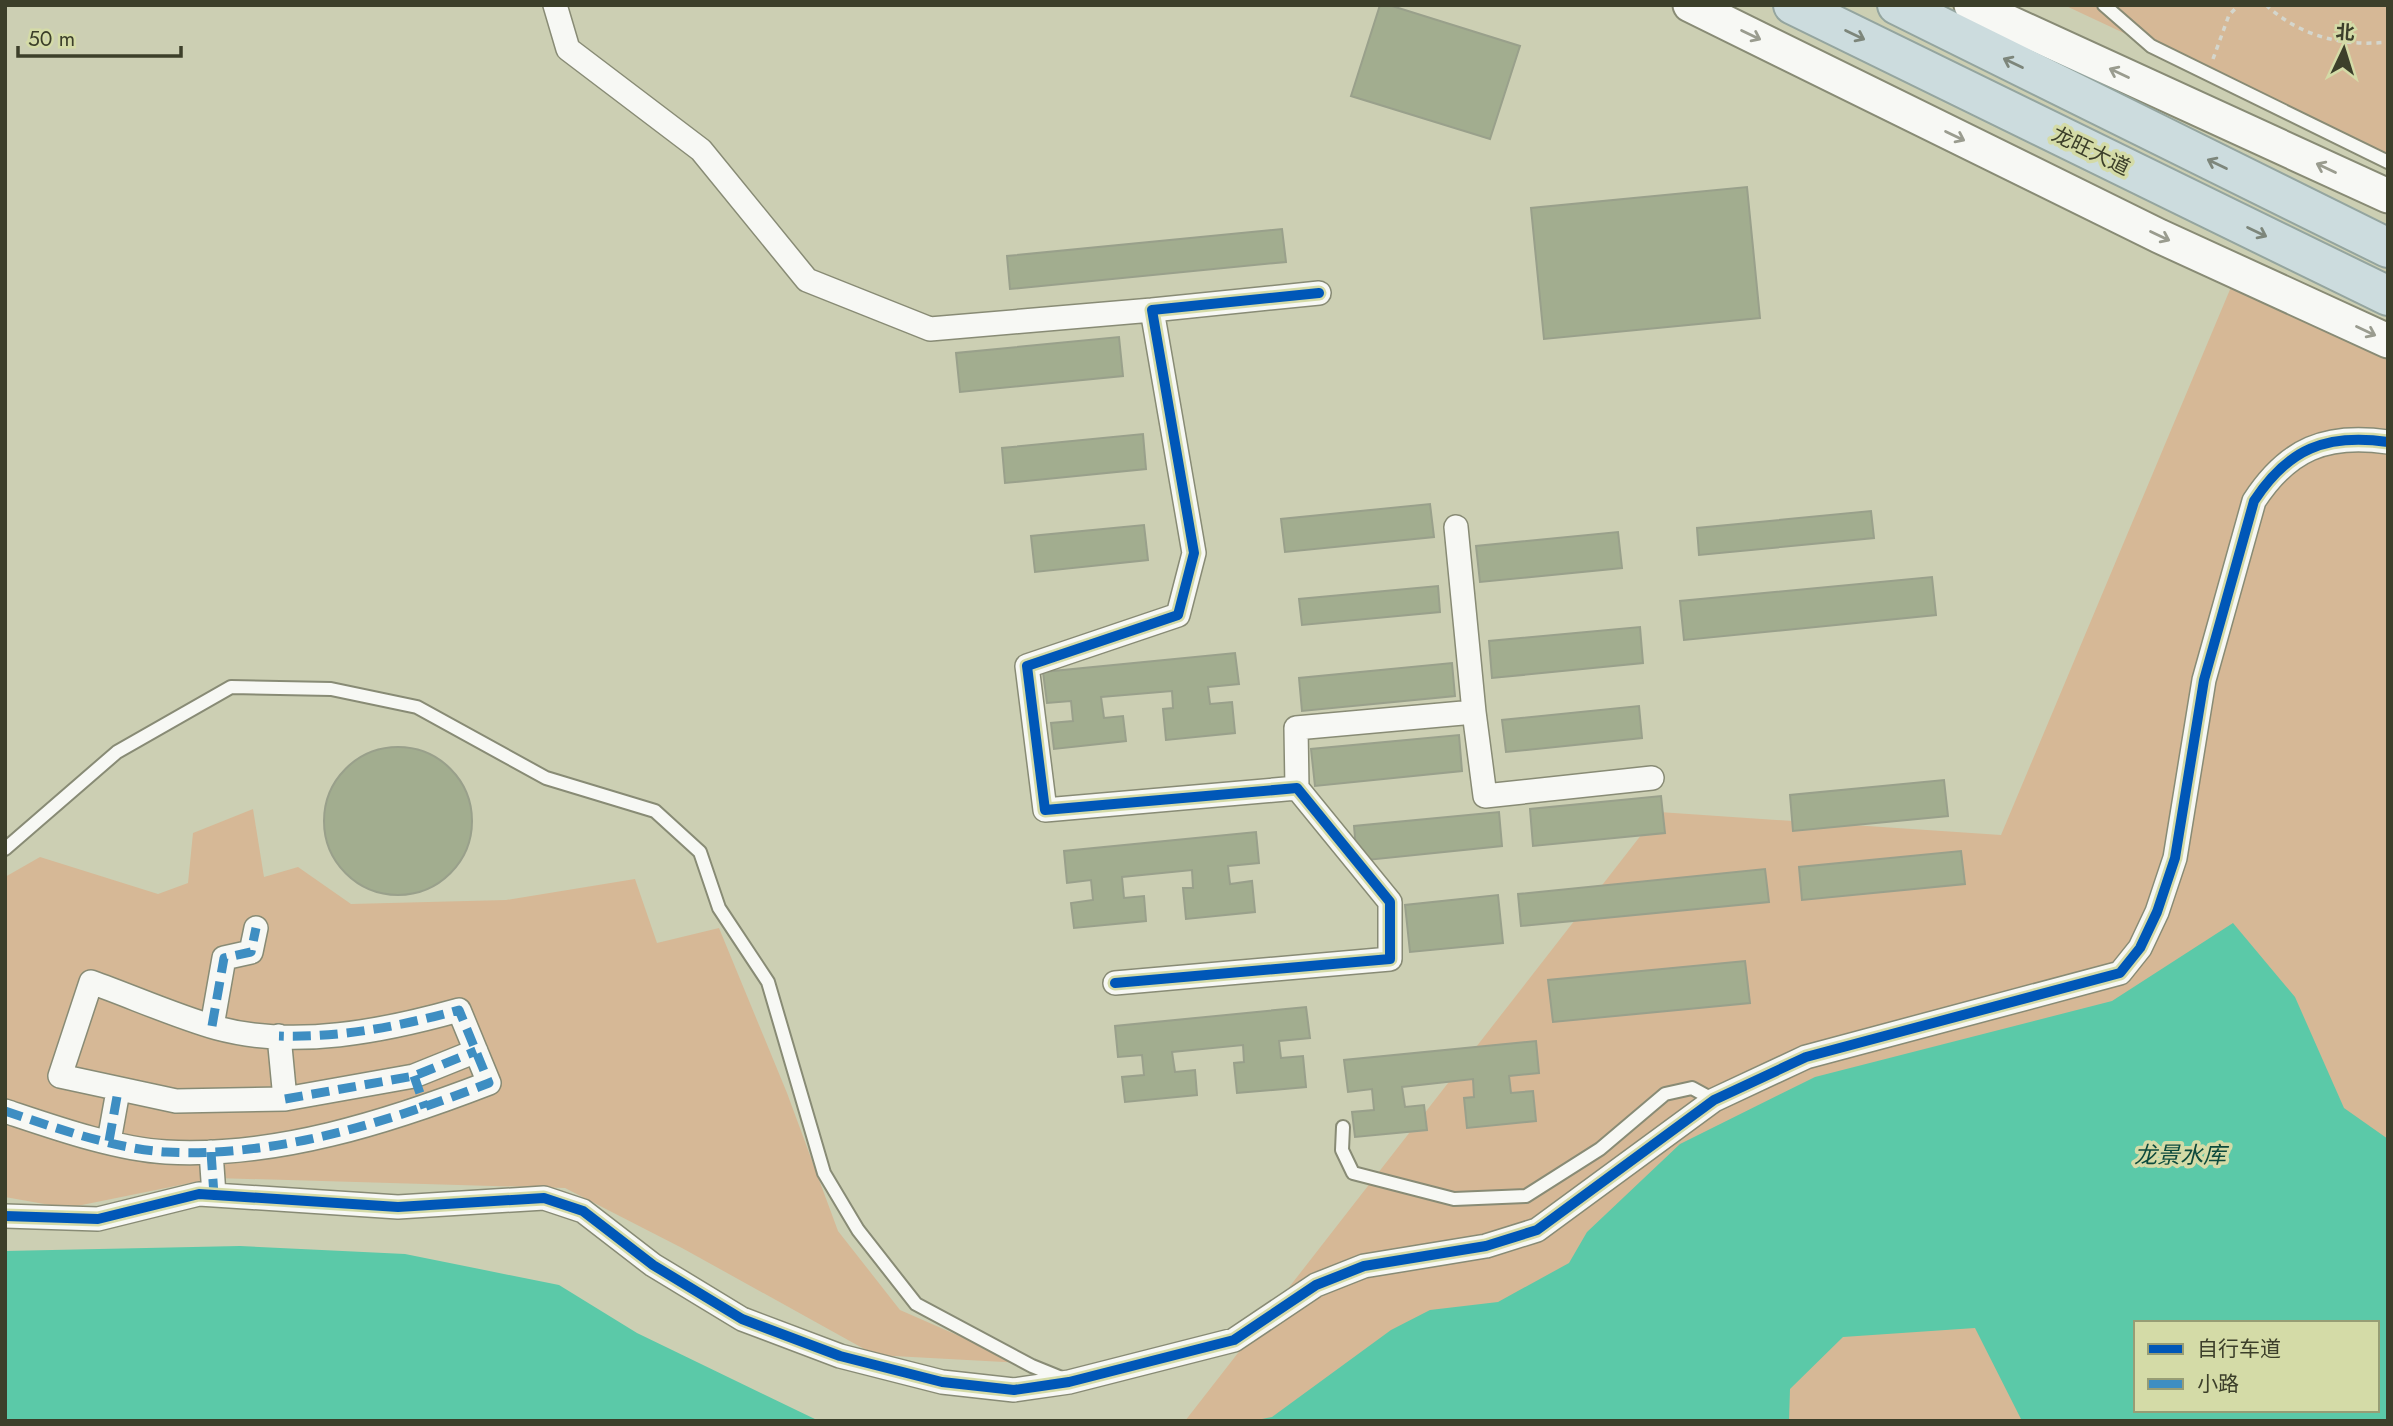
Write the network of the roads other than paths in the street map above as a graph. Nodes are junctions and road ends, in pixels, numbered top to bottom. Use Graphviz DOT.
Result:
graph roads {
  1 [pos="555,5"];
  2 [pos="1690,5"];
  3 [pos="1793,5"];
  4 [pos="1897,5"];
  5 [pos="1971,5"];
  6 [pos="2104,5"];
  7 [pos="2388,162"];
  8 [pos="2388,196"];
  9 [pos="2388,248"];
  10 [pos="1319,293"];
  11 [pos="2388,296"];
  12 [pos="1152,310"];
  13 [pos="2388,341"];
  14 [pos="2388,442"];
  15 [pos="1456,527"];
  16 [pos="1474,712"];
  17 [pos="1651,778"];
  18 [pos="1297,788"];
  19 [pos="5,849"];
  20 [pos="256,928"];
  21 [pos="1115,983"];
  22 [pos="212,1026"];
  23 [pos="279,1036"];
  24 [pos="476,1051"];
  25 [pos="414,1076"];
  26 [pos="118,1091"];
  27 [pos="285,1100"];
  28 [pos="1714,1100"];
  29 [pos="425,1108"];
  30 [pos="5,1111"];
  31 [pos="1343,1127"];
  32 [pos="109,1141"];
  33 [pos="211,1152"];
  34 [pos="214,1195"];
  35 [pos="5,1216"];
  36 [pos="1069,1382"];
  1 -- 12 [label="street"];
  2 -- 13 [label="street, one-way"];
  3 -- 11 [label="highway, 龙旺大道, one-way"];
  9 -- 4 [label="highway, one-way"];
  8 -- 5 [label="street, one-way"];
  6 -- 7 [label="lane"];
  10 -- 12 [label="street"];
  12 -- 18 [label="street"];
  14 -- 28 [label="street"];
  15 -- 16 [label="street"];
  16 -- 17 [label="street"];
  16 -- 18 [label="street"];
  18 -- 21 [label="street"];
  19 -- 36 [label="lane"];
  20 -- 22 [label="street"];
  22 -- 23 [label="street"];
  22 -- 26 [label="street"];
  23 -- 24 [label="street"];
  23 -- 27 [label="street"];
  24 -- 25 [label="street"];
  24 -- 29 [label="street"];
  25 -- 27 [label="street"];
  25 -- 29 [label="street"];
  26 -- 27 [label="street"];
  26 -- 32 [label="street"];
  28 -- 31 [label="lane"];
  28 -- 36 [label="street"];
  29 -- 33 [label="street"];
  30 -- 32 [label="street"];
  32 -- 33 [label="street"];
  33 -- 34 [label="street"];
  34 -- 35 [label="street"];
  34 -- 36 [label="street"];
}
